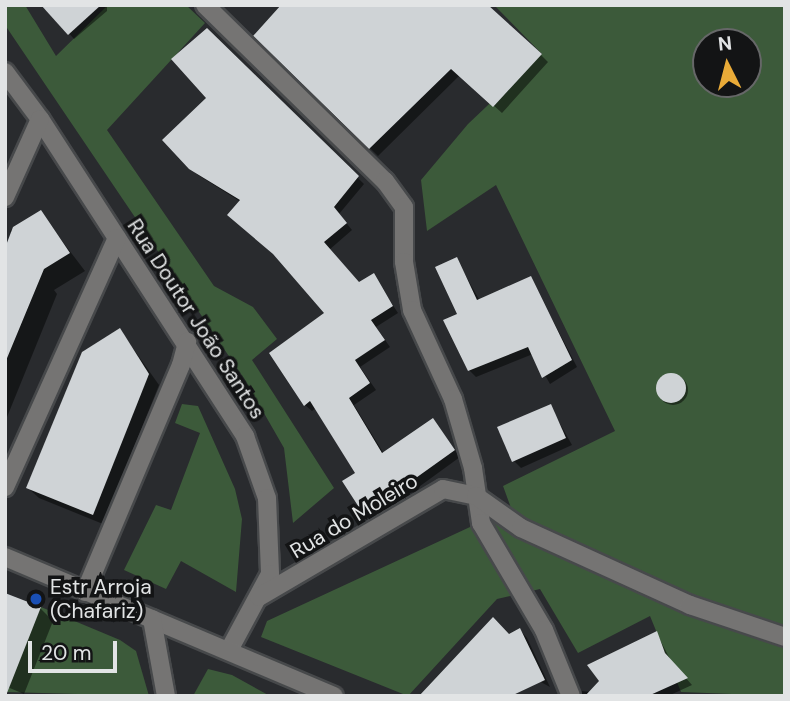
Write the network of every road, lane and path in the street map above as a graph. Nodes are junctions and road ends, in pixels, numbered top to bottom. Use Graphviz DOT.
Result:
graph roads {
  1 [pos="205,5"];
  2 [pos="5,72"];
  3 [pos="40,119"];
  4 [pos="5,197"];
  5 [pos="117,238"];
  6 [pos="187,342"];
  7 [pos="5,487"];
  8 [pos="476,496"];
  9 [pos="5,557"];
  10 [pos="85,592"];
  11 [pos="259,597"];
  12 [pos="152,619"];
  13 [pos="785,637"];
  14 [pos="229,650"];
  15 [pos="166,696"];
  16 [pos="334,696"];
  17 [pos="571,696"];
  1 -- 8 [label="street"];
  2 -- 3 [label="street, Rua Doutor João Santos"];
  3 -- 4 [label="street"];
  3 -- 5 [label="street, Rua Doutor João Santos"];
  5 -- 6 [label="street, Rua Doutor João Santos"];
  5 -- 7 [label="street"];
  6 -- 10 [label="street"];
  6 -- 11 [label="street, Rua Doutor João Santos"];
  8 -- 11 [label="street, Rua do Moleiro"];
  8 -- 13 [label="street"];
  8 -- 17 [label="street"];
  9 -- 10 [label="street"];
  10 -- 12 [label="street"];
  11 -- 14 [label="street, Rua Doutor João Santos"];
  12 -- 14 [label="street"];
  12 -- 15 [label="street"];
  14 -- 16 [label="street"];
}
